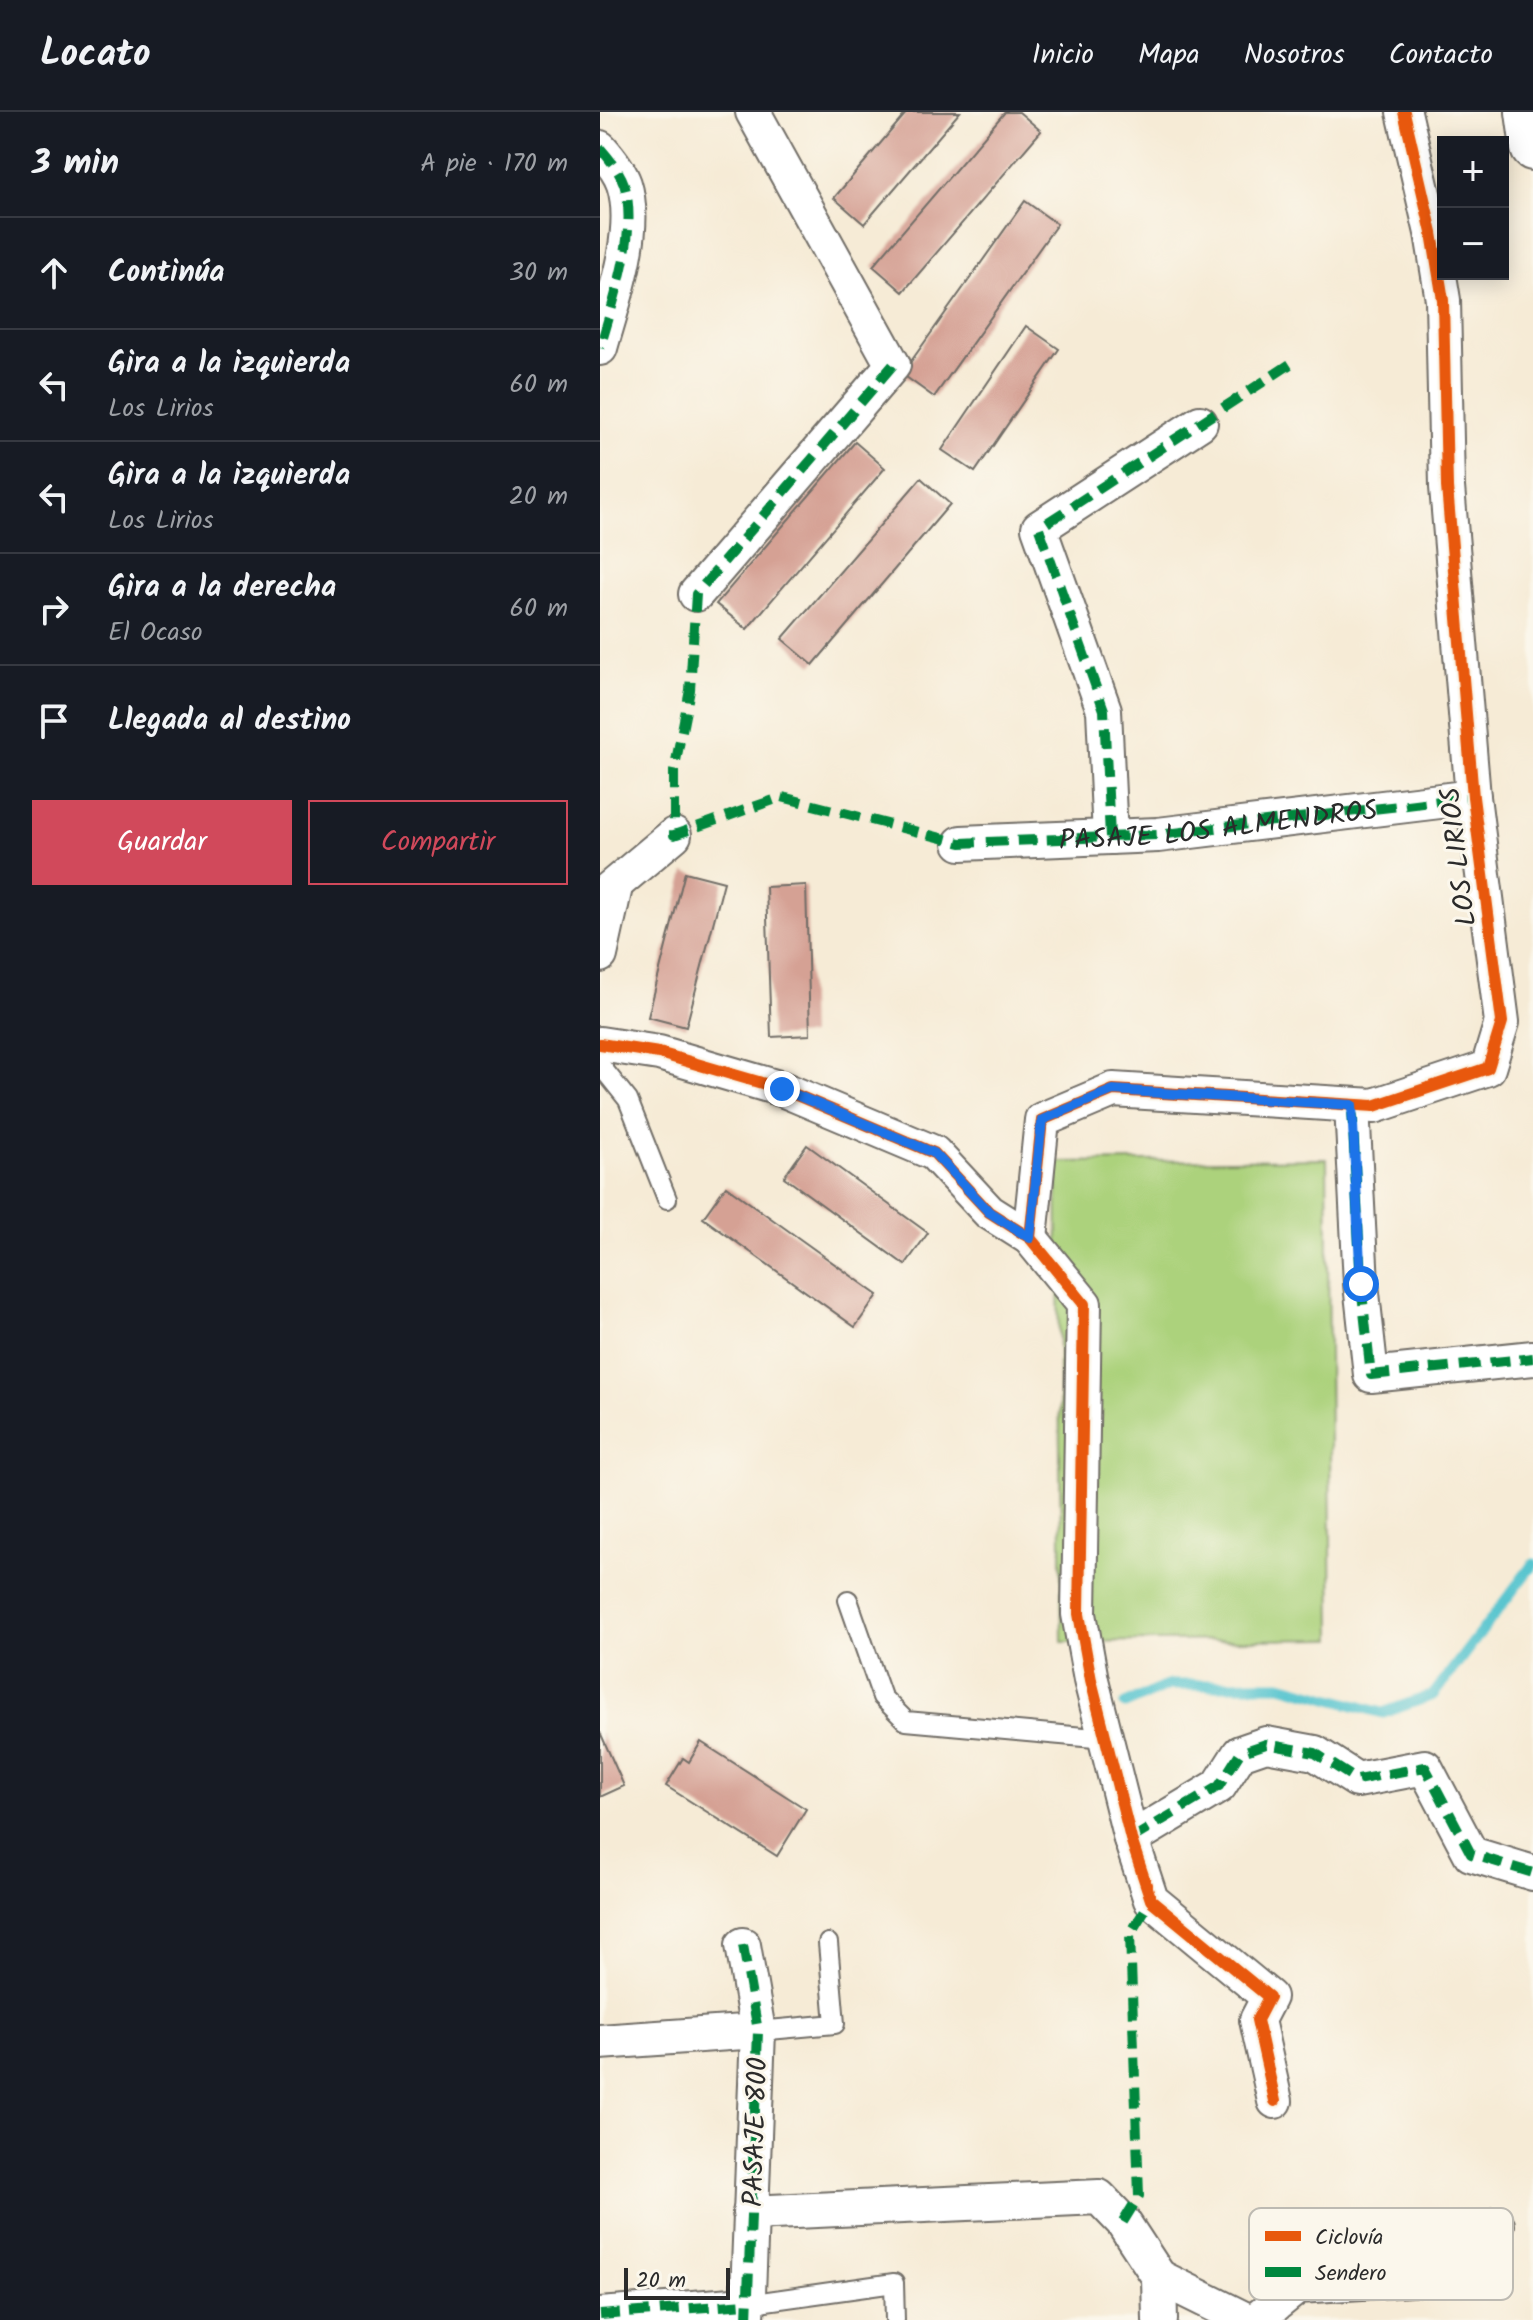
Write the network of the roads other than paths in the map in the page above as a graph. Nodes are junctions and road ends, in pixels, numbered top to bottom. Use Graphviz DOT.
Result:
graph roads {
  1 [pos="753,112"];
  2 [pos="1404,112"];
  3 [pos="1528,112"];
  4 [pos="600,148"];
  5 [pos="1533,148"];
  6 [pos="600,348"];
  7 [pos="1200,423"];
  8 [pos="696,594"];
  9 [pos="1473,797"];
  10 [pos="674,835"];
  11 [pos="1110,837"];
  12 [pos="961,843"];
  13 [pos="607,892"];
  14 [pos="600,955"];
  15 [pos="600,1044"];
  16 [pos="600,1065"];
  17 [pos="1352,1105"];
  18 [pos="667,1199"];
  19 [pos="1030,1238"];
  20 [pos="1533,1358"];
  21 [pos="848,1600"];
  22 [pos="1106,1739"];
  23 [pos="1131,1839"];
  24 [pos="1533,1873"];
  25 [pos="828,1943"];
  26 [pos="743,1945"];
  27 [pos="758,2031"];
  28 [pos="600,2042"];
  29 [pos="1275,2101"];
  30 [pos="750,2213"];
  31 [pos="1159,2277"];
  32 [pos="1281,2300"];
  33 [pos="747,2312"];
  34 [pos="600,2315"];
  35 [pos="895,2320"];
  36 [pos="1160,2320"];
  37 [pos="1246,2320"];
  38 [pos="1256,2320"];
  1 -- 8 [label="street"];
  2 -- 9 [label="street, LOS LIRIOS"];
  3 -- 5 [label="highway"];
  4 -- 6 [label="street"];
  7 -- 11 [label="street"];
  9 -- 11 [label="street, PASAJE LOS ALMENDROS"];
  9 -- 17 [label="street, LOS LIRIOS"];
  10 -- 13 [label="street"];
  11 -- 12 [label="street, PASAJE LOS ALMENDROS"];
  13 -- 14 [label="street"];
  15 -- 19 [label="street"];
  16 -- 18 [label="lane"];
  17 -- 19 [label="street, LOS LIRIOS"];
  17 -- 20 [label="street"];
  19 -- 22 [label="street"];
  21 -- 22 [label="lane"];
  22 -- 23 [label="street"];
  23 -- 24 [label="street"];
  23 -- 29 [label="street"];
  25 -- 27 [label="lane"];
  26 -- 27 [label="street, PASAJE 800"];
  27 -- 28 [label="street"];
  27 -- 30 [label="street, PASAJE 800"];
  30 -- 31 [label="street"];
  30 -- 33 [label="street, PASAJE 800"];
  31 -- 36 [label="street"];
  31 -- 37 [label="street"];
  32 -- 38 [label="street"];
  33 -- 34 [label="street"];
  33 -- 35 [label="lane"];
}
